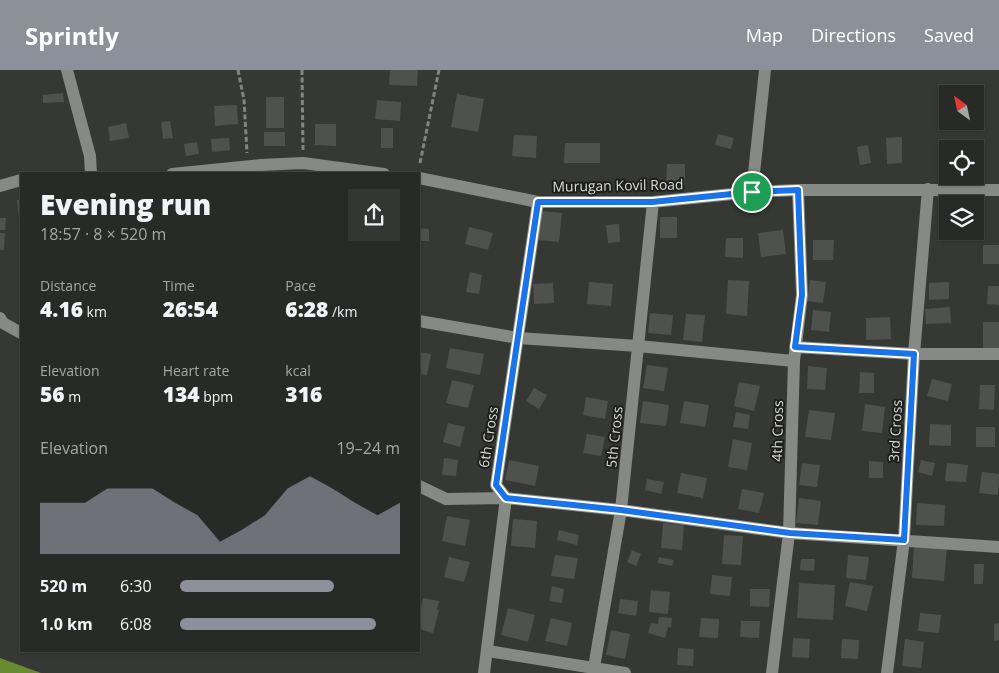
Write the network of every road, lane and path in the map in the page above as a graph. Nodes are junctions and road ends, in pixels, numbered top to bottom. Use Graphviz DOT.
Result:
graph roads {
  1 [pos="68,70"];
  2 [pos="238,70"];
  3 [pos="302,70"];
  4 [pos="438,70"];
  5 [pos="765,70"];
  6 [pos="303,163"];
  7 [pos="257,168"];
  8 [pos="91,172"];
  9 [pos="200,172"];
  10 [pos="369,172"];
  11 [pos="419,172"];
  12 [pos="420,172"];
  13 [pos="20,180"];
  14 [pos="0,186"];
  15 [pos="928,189"];
  16 [pos="798,190"];
  17 [pos="999,190"];
  18 [pos="752,192"];
  19 [pos="538,202"];
  20 [pos="652,202"];
  21 [pos="0,318"];
  22 [pos="420,322"];
  23 [pos="20,332"];
  24 [pos="518,338"];
  25 [pos="638,346"];
  26 [pos="795,347"];
  27 [pos="914,354"];
  28 [pos="999,354"];
  29 [pos="794,361"];
  30 [pos="420,486"];
  31 [pos="506,498"];
  32 [pos="621,510"];
  33 [pos="790,533"];
  34 [pos="904,540"];
  35 [pos="999,547"];
  36 [pos="488,651"];
  37 [pos="594,671"];
  38 [pos="484,673"];
  39 [pos="625,673"];
  40 [pos="772,673"];
  41 [pos="887,673"];
  1 -- 8 [label="street"];
  2 -- 7 [label="path"];
  3 -- 6 [label="path"];
  4 -- 11 [label="path"];
  5 -- 18 [label="street"];
  6 -- 7 [label="street"];
  6 -- 10 [label="street"];
  7 -- 9 [label="street"];
  12 -- 19 [label="street, Murugan Kovil Road"];
  13 -- 14 [label="street"];
  15 -- 16 [label="street, Murugan Kovil Road"];
  15 -- 17 [label="street, Murugan Kovil Road"];
  15 -- 27 [label="street, 3rd Cross"];
  16 -- 18 [label="street, Murugan Kovil Road"];
  16 -- 26 [label="street, 4th Cross"];
  18 -- 20 [label="street, Murugan Kovil Road"];
  19 -- 20 [label="street, Murugan Kovil Road"];
  19 -- 24 [label="street, 6th Cross"];
  20 -- 25 [label="street, 5th Cross"];
  21 -- 23 [label="street"];
  22 -- 24 [label="street"];
  24 -- 25 [label="street"];
  24 -- 31 [label="street, 6th Cross"];
  25 -- 29 [label="street"];
  25 -- 32 [label="street, 5th Cross"];
  26 -- 27 [label="street"];
  26 -- 29 [label="street, 4th Cross"];
  27 -- 28 [label="street"];
  27 -- 34 [label="street, 3rd Cross"];
  29 -- 33 [label="street, 4th Cross"];
  30 -- 31 [label="street"];
  31 -- 32 [label="street"];
  31 -- 36 [label="street, 6th Cross"];
  32 -- 33 [label="street"];
  32 -- 37 [label="street, 5th Cross"];
  33 -- 34 [label="street"];
  33 -- 40 [label="street, 4th Cross"];
  34 -- 35 [label="street"];
  34 -- 41 [label="street, 3rd Cross"];
  36 -- 37 [label="street"];
  36 -- 38 [label="street, 6th Cross"];
  37 -- 39 [label="street"];
}
